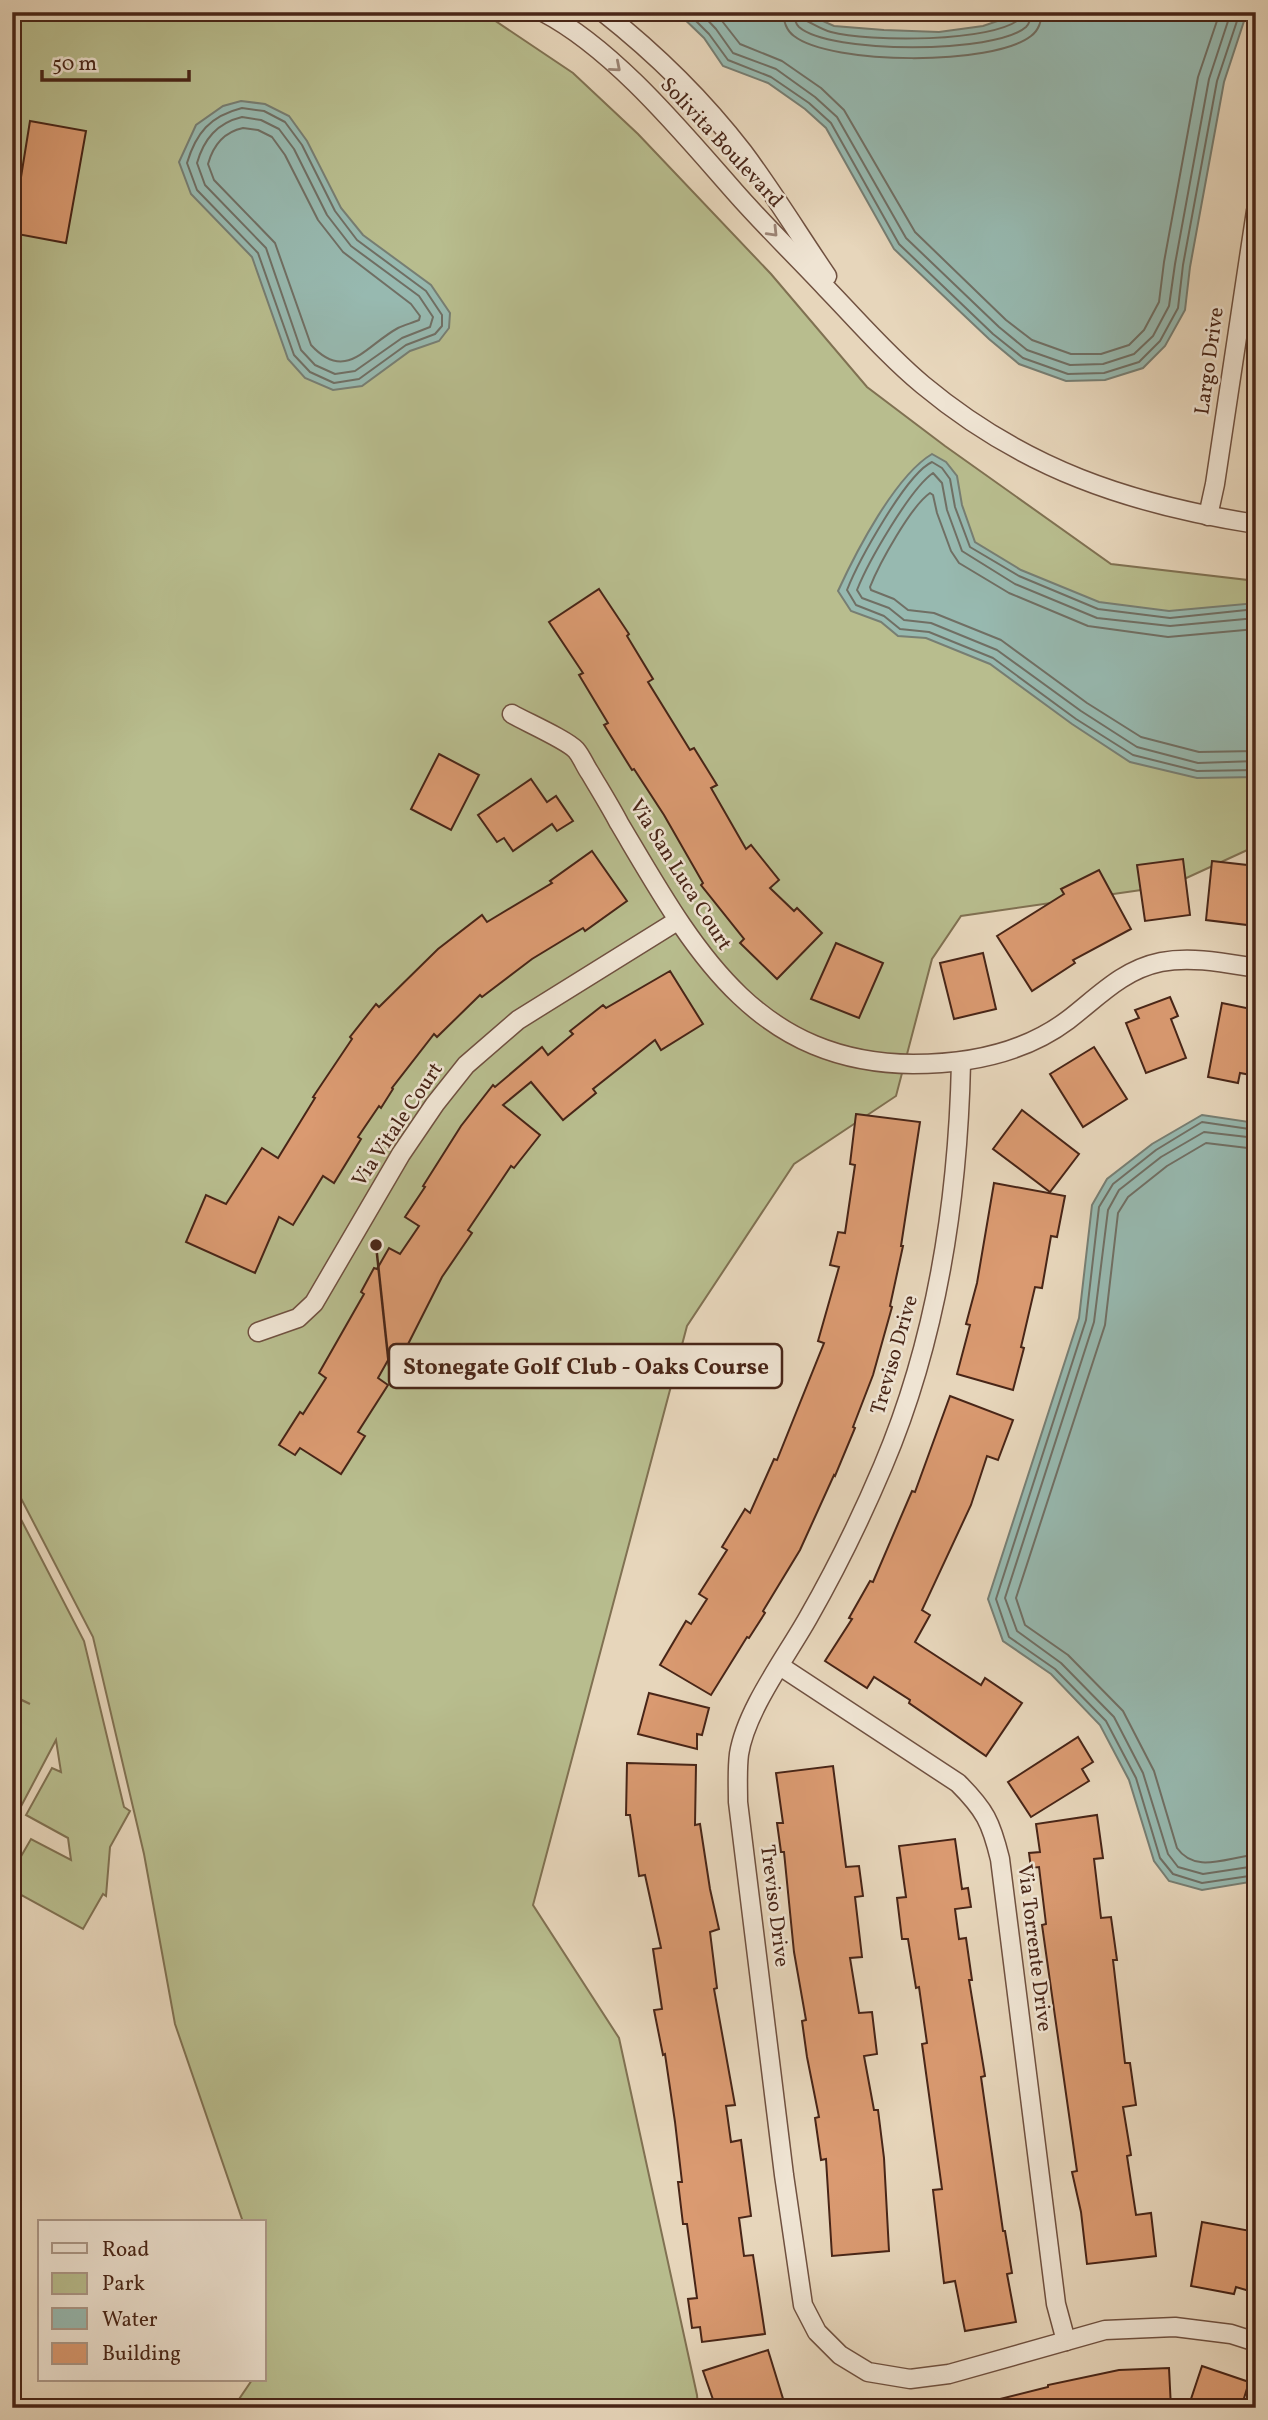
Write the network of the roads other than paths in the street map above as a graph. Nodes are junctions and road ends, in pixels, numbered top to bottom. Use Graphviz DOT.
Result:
graph roads {
  1 [pos="543,12"];
  2 [pos="603,12"];
  3 [pos="567,18"];
  4 [pos="1256,211"];
  5 [pos="854,317"];
  6 [pos="1208,516"];
  7 [pos="1256,524"];
  8 [pos="512,714"];
  9 [pos="677,921"];
  10 [pos="1256,968"];
  11 [pos="961,1063"];
  12 [pos="258,1332"];
  13 [pos="780,1666"];
  14 [pos="1066,2341"];
  15 [pos="1256,2342"];
  1 -- 3 [label="street, Solivita Boulevard"];
  2 -- 5 [label="street, Solivita Boulevard"];
  3 -- 5 [label="street, Solivita Boulevard, one-way"];
  4 -- 6 [label="street, Largo Drive"];
  5 -- 6 [label="street, Solivita Boulevard"];
  6 -- 7 [label="street, Solivita Boulevard"];
  8 -- 9 [label="street, Via San Luca Court"];
  9 -- 11 [label="street, Via San Luca Court"];
  9 -- 12 [label="street, Via Vitale Court"];
  10 -- 11 [label="street, Via San Luca Court"];
  11 -- 13 [label="street, Treviso Drive"];
  13 -- 14 [label="street, Via Torrente Drive"];
  13 -- 14 [label="street, Treviso Drive"];
  14 -- 15 [label="street, Treviso Drive"];
}
